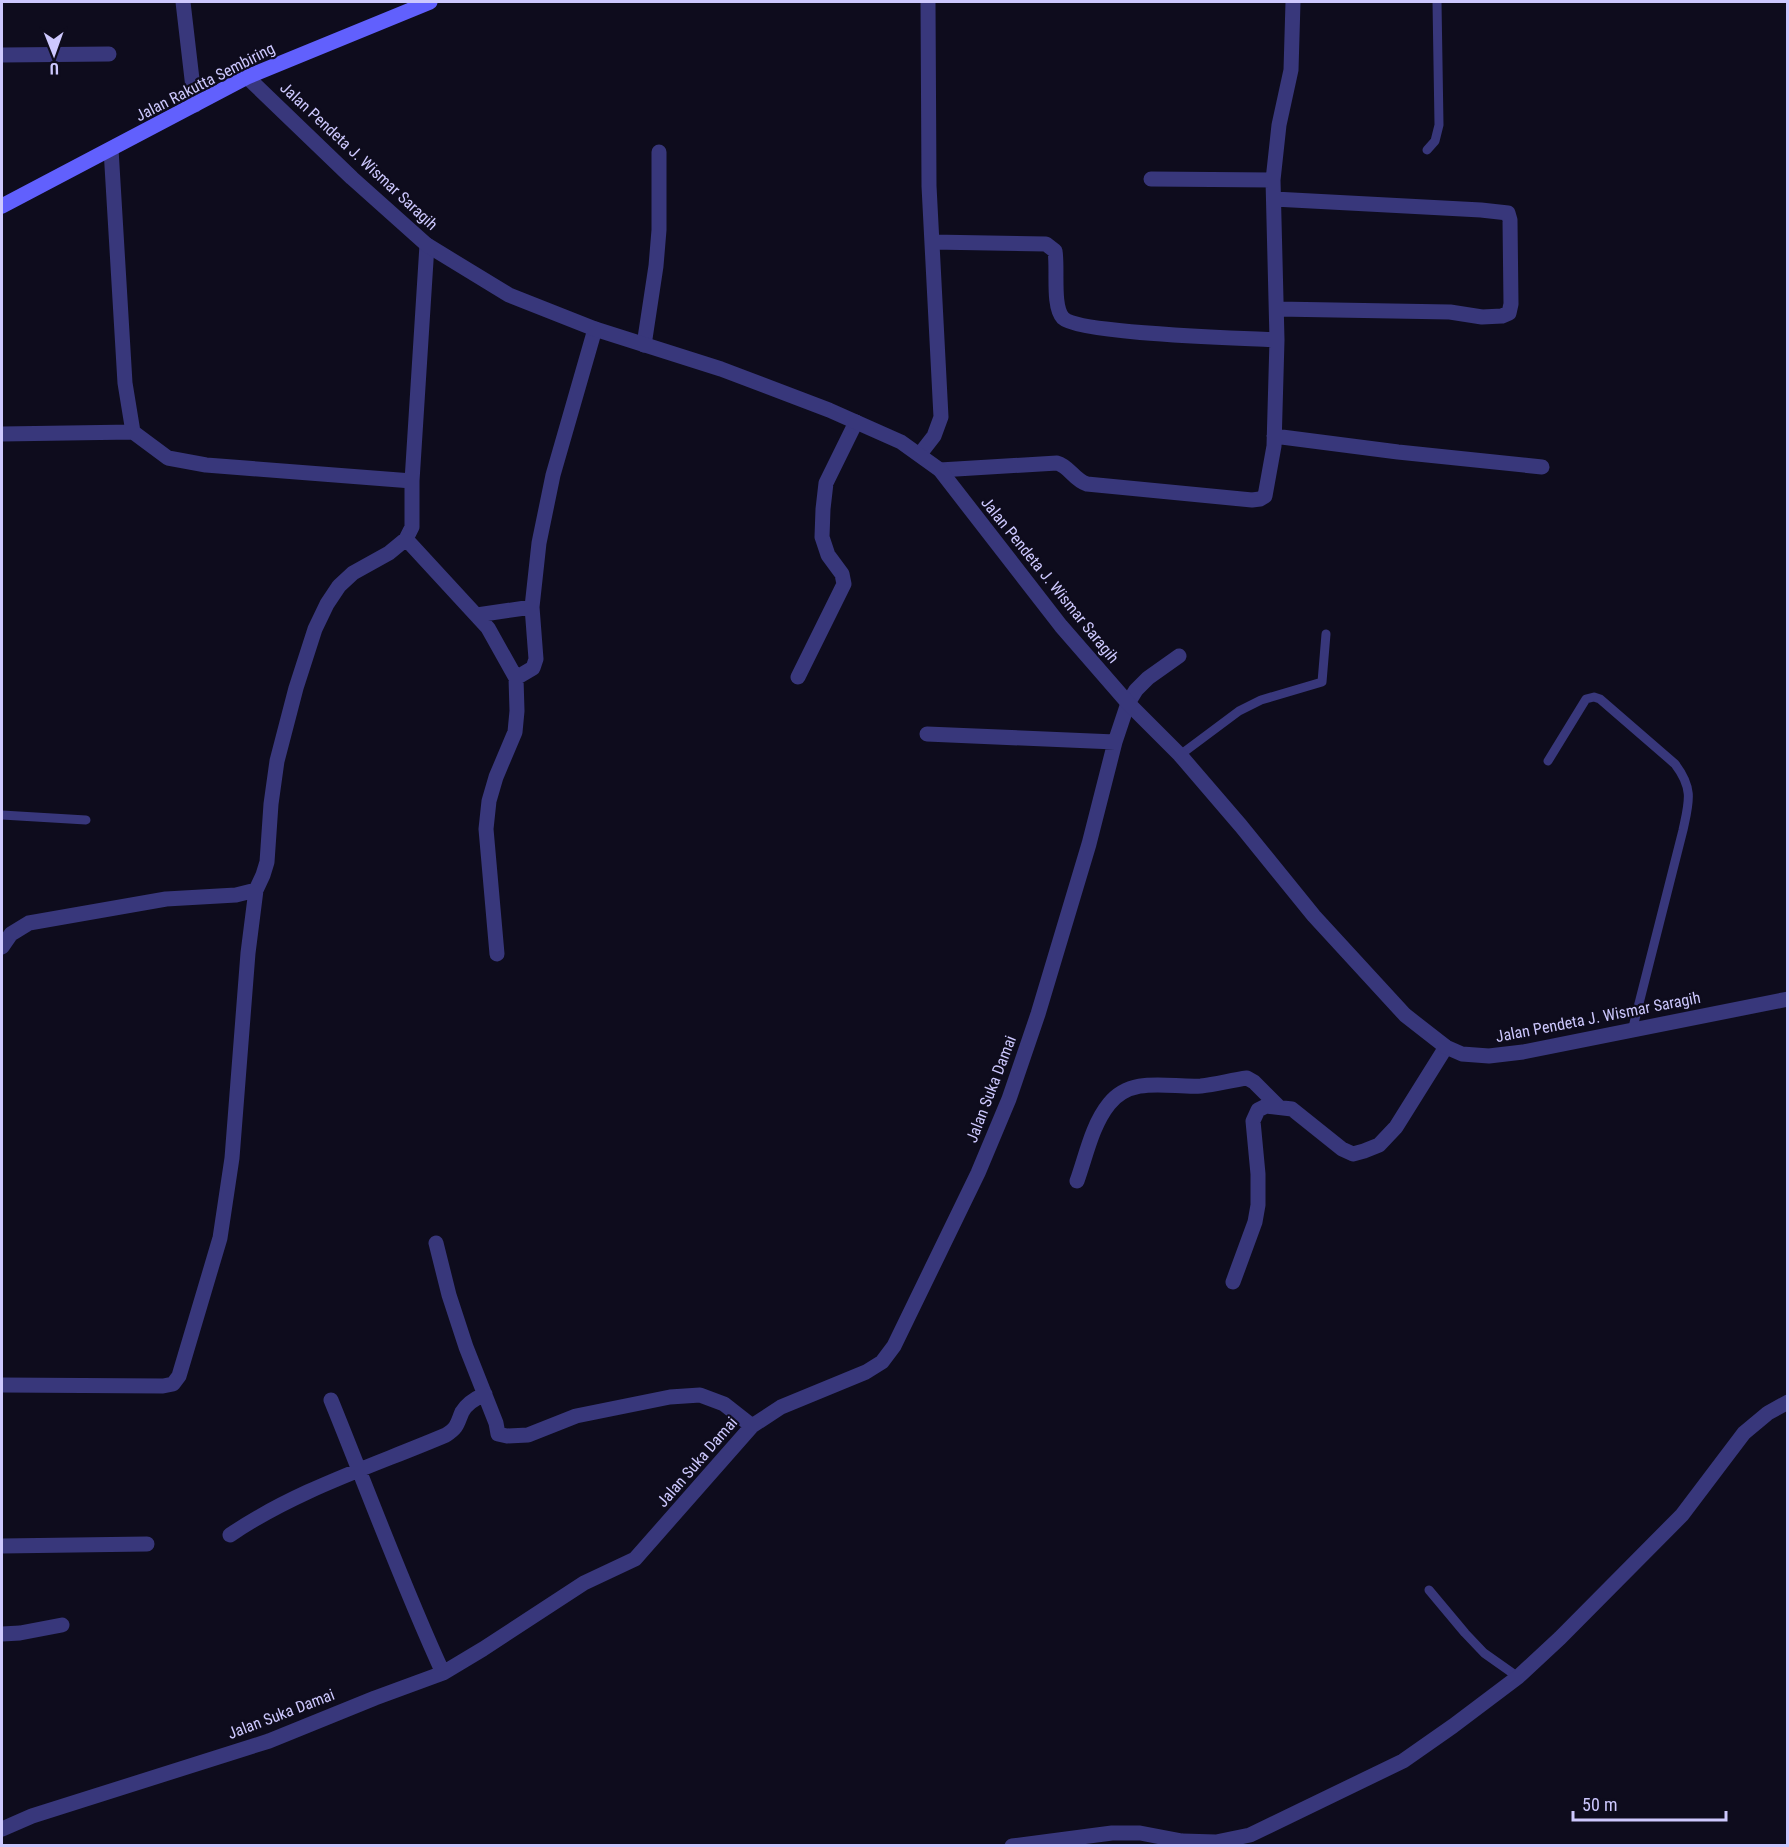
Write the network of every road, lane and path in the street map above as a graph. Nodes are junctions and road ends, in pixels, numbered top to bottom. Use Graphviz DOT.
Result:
graph roads {
  1 [pos="183,2"];
  2 [pos="430,2"];
  3 [pos="928,2"];
  4 [pos="1293,2"];
  5 [pos="1437,2"];
  6 [pos="110,54"];
  7 [pos="2,55"];
  8 [pos="247,77"];
  9 [pos="195,105"];
  10 [pos="111,149"];
  11 [pos="1428,150"];
  12 [pos="659,152"];
  13 [pos="1151,179"];
  14 [pos="1273,180"];
  15 [pos="1274,199"];
  16 [pos="2,206"];
  17 [pos="932,242"];
  18 [pos="428,245"];
  19 [pos="1277,309"];
  20 [pos="595,329"];
  21 [pos="1276,340"];
  22 [pos="644,345"];
  23 [pos="856,422"];
  24 [pos="133,432"];
  25 [pos="2,434"];
  26 [pos="1274,436"];
  27 [pos="920,454"];
  28 [pos="1542,467"];
  29 [pos="940,470"];
  30 [pos="412,481"];
  31 [pos="406,539"];
  32 [pos="532,607"];
  33 [pos="477,615"];
  34 [pos="1326,634"];
  35 [pos="1179,656"];
  36 [pos="798,676"];
  37 [pos="516,678"];
  38 [pos="1128,703"];
  39 [pos="927,734"];
  40 [pos="1115,742"];
  41 [pos="1180,755"];
  42 [pos="1548,761"];
  43 [pos="2,815"];
  44 [pos="86,820"];
  45 [pos="256,890"];
  46 [pos="2,947"];
  47 [pos="497,954"];
  48 [pos="1788,999"];
  49 [pos="1632,1031"];
  50 [pos="1446,1047"];
  51 [pos="1278,1106"];
  52 [pos="1077,1181"];
  53 [pos="436,1243"];
  54 [pos="1233,1282"];
  55 [pos="2,1385"];
  56 [pos="485,1394"];
  57 [pos="331,1400"];
  58 [pos="1788,1402"];
  59 [pos="753,1426"];
  60 [pos="360,1470"];
  61 [pos="230,1535"];
  62 [pos="147,1544"];
  63 [pos="2,1546"];
  64 [pos="1430,1590"];
  65 [pos="62,1625"];
  66 [pos="2,1634"];
  67 [pos="443,1673"];
  68 [pos="1518,1677"];
  69 [pos="2,1829"];
  70 [pos="1012,1845"];
  1 -- 9 [label="street"];
  2 -- 8 [label="main road, Jalan Rakutta Sembiring"];
  3 -- 17 [label="street"];
  4 -- 14 [label="street"];
  5 -- 11 [label="lane"];
  6 -- 7 [label="street"];
  8 -- 9 [label="main road, Jalan Rakutta Sembiring"];
  8 -- 18 [label="street, Jalan Pendeta J. Wismar Saragih"];
  9 -- 10 [label="main road, Jalan Rakutta Sembiring"];
  10 -- 16 [label="main road, Jalan Rakutta Sembiring"];
  10 -- 24 [label="street"];
  12 -- 22 [label="street"];
  13 -- 14 [label="street"];
  14 -- 15 [label="street"];
  15 -- 19 [label="street"];
  15 -- 19 [label="street"];
  17 -- 21 [label="street"];
  17 -- 27 [label="street"];
  18 -- 20 [label="street, Jalan Pendeta J. Wismar Saragih"];
  18 -- 30 [label="street"];
  19 -- 21 [label="street"];
  20 -- 22 [label="street, Jalan Pendeta J. Wismar Saragih"];
  20 -- 32 [label="street"];
  21 -- 26 [label="street"];
  22 -- 23 [label="street, Jalan Pendeta J. Wismar Saragih"];
  23 -- 27 [label="street, Jalan Pendeta J. Wismar Saragih"];
  23 -- 36 [label="street"];
  24 -- 25 [label="street"];
  24 -- 30 [label="street"];
  26 -- 28 [label="street"];
  26 -- 29 [label="street"];
  27 -- 29 [label="street, Jalan Pendeta J. Wismar Saragih"];
  29 -- 38 [label="street, Jalan Pendeta J. Wismar Saragih"];
  30 -- 31 [label="street"];
  31 -- 33 [label="street"];
  31 -- 45 [label="street"];
  32 -- 33 [label="street"];
  32 -- 37 [label="street"];
  33 -- 37 [label="street"];
  34 -- 41 [label="lane"];
  35 -- 38 [label="street, Jalan Suka Damai"];
  37 -- 47 [label="street"];
  38 -- 40 [label="street, Jalan Suka Damai"];
  38 -- 41 [label="street, Jalan Pendeta J. Wismar Saragih"];
  39 -- 40 [label="street"];
  40 -- 59 [label="street, Jalan Suka Damai"];
  41 -- 50 [label="street, Jalan Pendeta J. Wismar Saragih"];
  42 -- 49 [label="lane"];
  43 -- 44 [label="lane"];
  45 -- 46 [label="street"];
  45 -- 55 [label="street"];
  48 -- 49 [label="street, Jalan Pendeta J. Wismar Saragih"];
  49 -- 50 [label="street, Jalan Pendeta J. Wismar Saragih"];
  50 -- 51 [label="street"];
  51 -- 52 [label="street"];
  51 -- 54 [label="street"];
  53 -- 56 [label="street"];
  56 -- 59 [label="street"];
  56 -- 60 [label="street"];
  57 -- 60 [label="street"];
  58 -- 68 [label="street"];
  59 -- 67 [label="street, Jalan Suka Damai"];
  60 -- 61 [label="street"];
  60 -- 67 [label="street"];
  62 -- 63 [label="street"];
  64 -- 68 [label="lane"];
  65 -- 66 [label="street"];
  67 -- 69 [label="street, Jalan Suka Damai"];
  68 -- 70 [label="street"];
}
